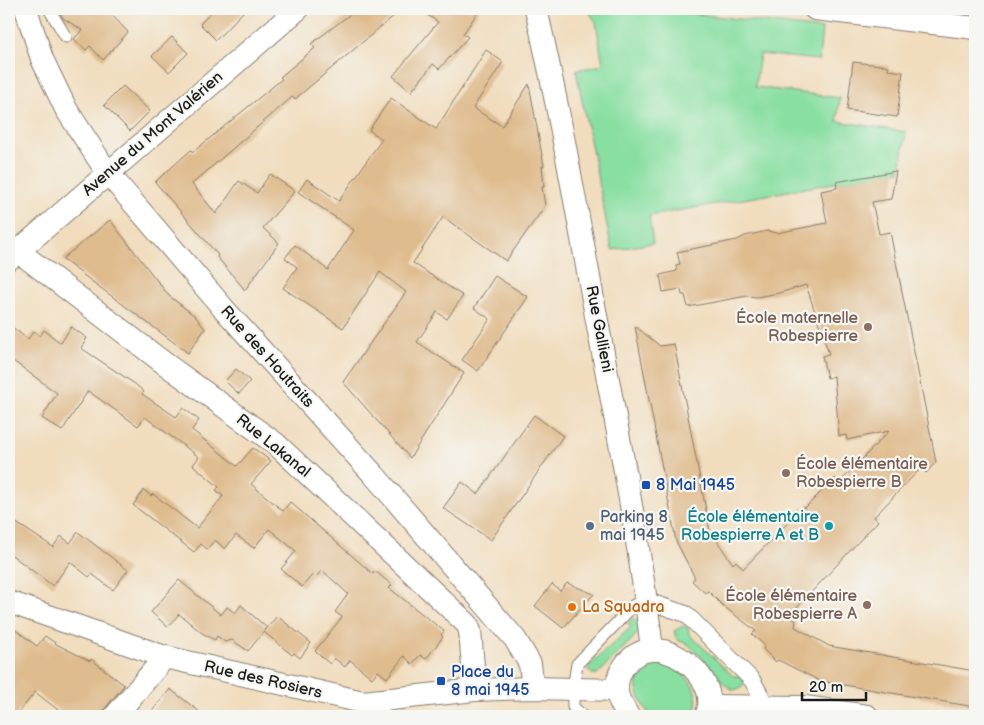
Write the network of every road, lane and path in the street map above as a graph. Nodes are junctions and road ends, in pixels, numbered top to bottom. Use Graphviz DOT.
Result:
graph roads {
  1 [pos="26,9"];
  2 [pos="49,9"];
  3 [pos="298,9"];
  4 [pos="536,9"];
  5 [pos="816,9"];
  6 [pos="975,28"];
  7 [pos="66,37"];
  8 [pos="107,172"];
  9 [pos="11,253"];
  10 [pos="647,601"];
  11 [pos="9,602"];
  12 [pos="652,650"];
  13 [pos="165,657"];
  14 [pos="533,688"];
  15 [pos="573,688"];
  16 [pos="475,690"];
  17 [pos="617,690"];
  18 [pos="709,711"];
  19 [pos="765,711"];
  20 [pos="115,716"];
  21 [pos="582,716"];
  22 [pos="628,716"];
  23 [pos="867,716"];
  1 -- 8 [label="street, Rue des Houtraits"];
  2 -- 7 [label="lane"];
  3 -- 8 [label="street, Avenue du Mont Valérien"];
  4 -- 10 [label="street, Rue Gallieni"];
  5 -- 6 [label="street"];
  8 -- 9 [label="street, Avenue du Mont Valérien"];
  8 -- 14 [label="street, Rue des Houtraits"];
  9 -- 16 [label="street, Rue Lakanal"];
  10 -- 12 [label="street, Rue Gallieni"];
  10 -- 15 [label="lane"];
  10 -- 19 [label="street"];
  11 -- 13 [label="street, Rue des Rosiers"];
  12 -- 17 [label="street"];
  12 -- 18 [label="street"];
  13 -- 16 [label="street, Rue des Rosiers"];
  13 -- 20 [label="street"];
  14 -- 15 [label="street, Rue des Rosiers"];
  14 -- 16 [label="street, Rue des Rosiers"];
  15 -- 17 [label="street, Rue des Rosiers"];
  15 -- 21 [label="lane"];
  17 -- 22 [label="street"];
  18 -- 19 [label="street"];
  19 -- 23 [label="street"];
}
